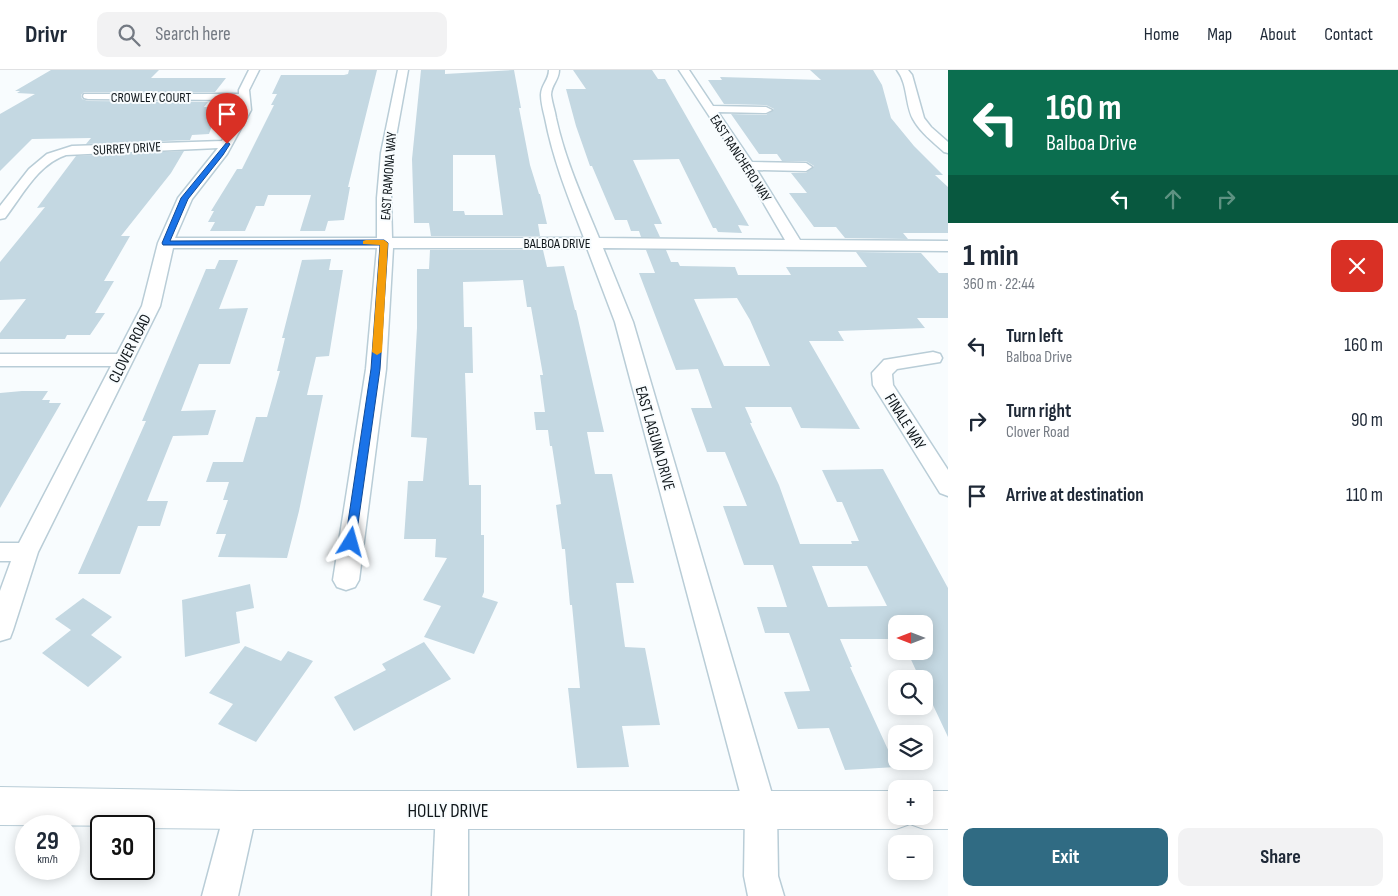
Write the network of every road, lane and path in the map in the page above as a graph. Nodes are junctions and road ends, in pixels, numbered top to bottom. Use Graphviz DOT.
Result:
graph roads {
  1 [pos="254,70"];
  2 [pos="403,70"];
  3 [pos="554,70"];
  4 [pos="684,70"];
  5 [pos="902,70"];
  6 [pos="88,96"];
  7 [pos="244,97"];
  8 [pos="710,110"];
  9 [pos="766,110"];
  10 [pos="227,144"];
  11 [pos="948,148"];
  12 [pos="748,166"];
  13 [pos="806,167"];
  14 [pos="0,215"];
  15 [pos="166,243"];
  16 [pos="384,243"];
  17 [pos="594,243"];
  18 [pos="796,246"];
  19 [pos="948,246"];
  20 [pos="934,358"];
  21 [pos="0,360"];
  22 [pos="124,360"];
  23 [pos="941,467"];
  24 [pos="948,488"];
  25 [pos="0,552"];
  26 [pos="26,552"];
  27 [pos="346,580"];
  28 [pos="0,630"];
  29 [pos="0,806"];
  30 [pos="241,810"];
  31 [pos="452,810"];
  32 [pos="888,810"];
  33 [pos="933,810"];
  34 [pos="948,810"];
  35 [pos="761,811"];
  36 [pos="220,896"];
  37 [pos="450,896"];
  38 [pos="766,896"];
  1 -- 7 [label="street, CLOVER ROAD"];
  2 -- 16 [label="street, EAST RAMONA WAY"];
  3 -- 17 [label="street, EAST LAGUNA DRIVE"];
  4 -- 8 [label="street, EAST RANCHERO WAY"];
  5 -- 11 [label="street"];
  6 -- 7 [label="street, CROWLEY COURT"];
  7 -- 10 [label="street, CLOVER ROAD"];
  8 -- 9 [label="street"];
  8 -- 12 [label="street, EAST RANCHERO WAY"];
  10 -- 14 [label="street, SURREY DRIVE"];
  10 -- 15 [label="street, CLOVER ROAD"];
  12 -- 13 [label="street"];
  12 -- 18 [label="street, EAST RANCHERO WAY"];
  15 -- 16 [label="street, BALBOA DRIVE"];
  15 -- 22 [label="street, CLOVER ROAD"];
  16 -- 17 [label="street, BALBOA DRIVE"];
  16 -- 27 [label="street, EAST RAMONA WAY"];
  17 -- 18 [label="street, BALBOA DRIVE"];
  17 -- 35 [label="street, EAST LAGUNA DRIVE"];
  18 -- 19 [label="street, BALBOA DRIVE"];
  20 -- 23 [label="street, FINALE WAY"];
  21 -- 22 [label="street"];
  22 -- 26 [label="street, CLOVER ROAD"];
  23 -- 24 [label="street, FINALE WAY"];
  25 -- 26 [label="street"];
  26 -- 28 [label="street, CLOVER ROAD"];
  29 -- 30 [label="street, HOLLY DRIVE"];
  30 -- 31 [label="street, HOLLY DRIVE"];
  30 -- 36 [label="street"];
  31 -- 35 [label="street, HOLLY DRIVE"];
  31 -- 37 [label="street"];
  32 -- 35 [label="street, HOLLY DRIVE"];
  33 -- 34 [label="street"];
  35 -- 38 [label="street, EAST LAGUNA DRIVE"];
}
